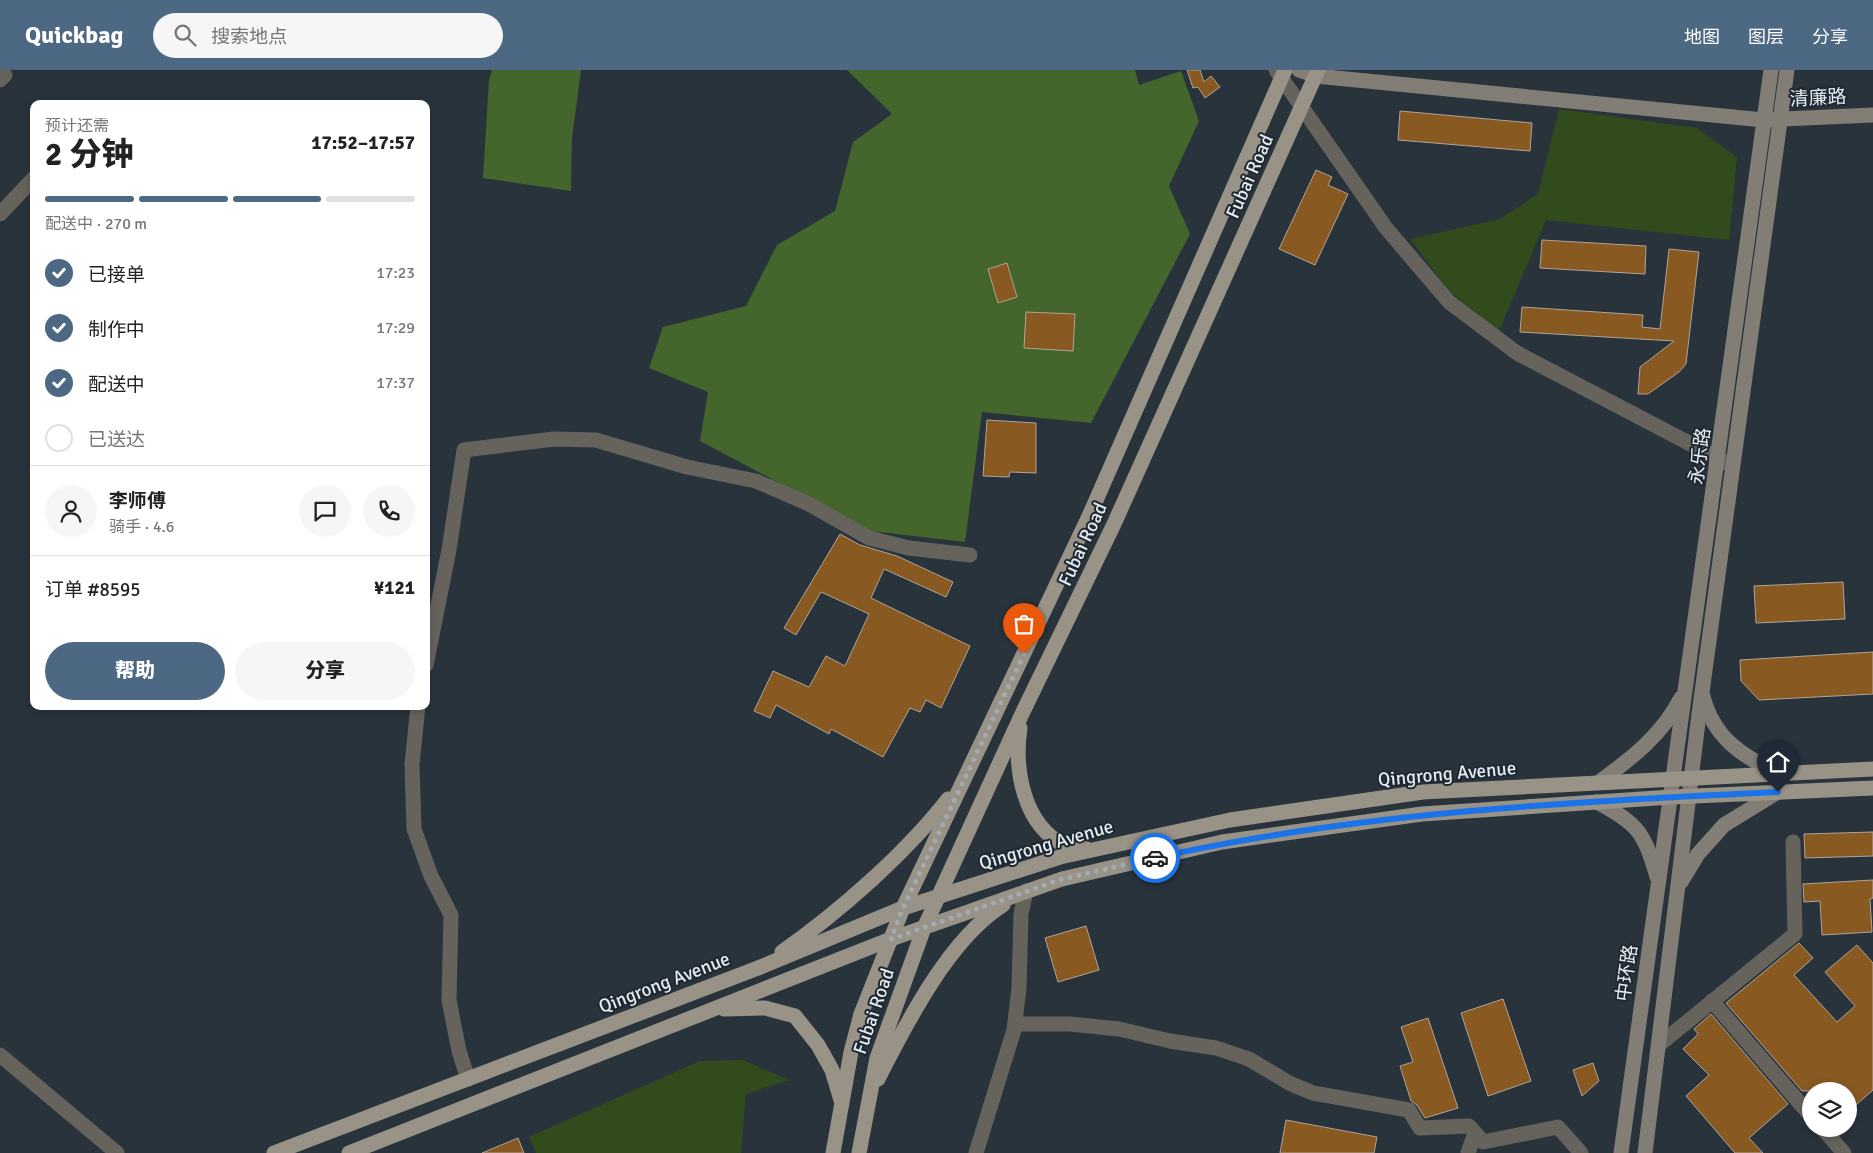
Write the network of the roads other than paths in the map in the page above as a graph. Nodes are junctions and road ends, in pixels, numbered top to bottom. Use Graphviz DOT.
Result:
graph roads {
  1 [pos="1299,70"];
  2 [pos="1771,70"];
  3 [pos="1787,70"];
  4 [pos="1281,73"];
  5 [pos="1317,73"];
  6 [pos="1302,108"];
  7 [pos="1873,115"];
  8 [pos="1772,120"];
  9 [pos="30,182"];
  10 [pos="0,214"];
  11 [pos="1719,459"];
  12 [pos="1732,466"];
  13 [pos="970,556"];
  14 [pos="430,645"];
  15 [pos="1687,688"];
  16 [pos="1702,690"];
  17 [pos="418,710"];
  18 [pos="1021,716"];
  19 [pos="1873,769"];
  20 [pos="1779,773"];
  21 [pos="966,776"];
  22 [pos="1692,777"];
  23 [pos="1674,778"];
  24 [pos="1599,782"];
  25 [pos="1873,788"];
  26 [pos="1778,792"];
  27 [pos="1671,797"];
  28 [pos="1689,797"];
  29 [pos="1597,802"];
  30 [pos="1793,842"];
  31 [pos="1096,849"];
  32 [pos="1659,884"];
  33 [pos="1679,885"];
  34 [pos="1025,892"];
  35 [pos="938,897"];
  36 [pos="903,908"];
  37 [pos="924,928"];
  38 [pos="891,939"];
  39 [pos="758,968"];
  40 [pos="1712,1001"];
  41 [pos="715,1009"];
  42 [pos="1015,1024"];
  43 [pos="1660,1044"];
  44 [pos="0,1055"];
  45 [pos="468,1079"];
  46 [pos="868,1098"];
  47 [pos="841,1102"];
  48 [pos="1802,1106"];
  49 [pos="1475,1133"];
  50 [pos="1830,1137"];
  51 [pos="117,1153"];
  52 [pos="274,1153"];
  53 [pos="349,1153"];
  54 [pos="832,1153"];
  55 [pos="859,1153"];
  56 [pos="976,1153"];
  57 [pos="1468,1153"];
  58 [pos="1581,1153"];
  59 [pos="1621,1153"];
  60 [pos="1645,1153"];
  61 [pos="1844,1153"];
  1 -- 5 [label="street, 清廉路"];
  2 -- 8 [label="street"];
  3 -- 8 [label="street"];
  4 -- 6 [label="street"];
  4 -- 21 [label="main road, Fubai Road"];
  5 -- 6 [label="main road, Fubai Road"];
  5 -- 8 [label="street, 清廉路"];
  6 -- 11 [label="street"];
  6 -- 18 [label="main road, Fubai Road"];
  7 -- 8 [label="street, 清廉路"];
  8 -- 11 [label="street, 永乐路"];
  8 -- 12 [label="street, 永乐路"];
  9 -- 10 [label="street"];
  11 -- 12 [label="street"];
  11 -- 15 [label="street, 永乐路"];
  12 -- 16 [label="street, 永乐路"];
  13 -- 14 [label="street"];
  15 -- 23 [label="street, 永乐路"];
  15 -- 24 [label="street"];
  16 -- 20 [label="street"];
  16 -- 22 [label="street, 永乐路"];
  17 -- 45 [label="street"];
  18 -- 31 [label="main road"];
  18 -- 35 [label="main road, Fubai Road"];
  19 -- 20 [label="main road, Qingrong Avenue"];
  20 -- 22 [label="main road, Qingrong Avenue"];
  21 -- 36 [label="main road, Fubai Road"];
  21 -- 39 [label="main road"];
  22 -- 23 [label="main road, Qingrong Avenue"];
  22 -- 28 [label="street, 永乐路"];
  23 -- 24 [label="main road, Qingrong Avenue"];
  23 -- 27 [label="street, 永乐路"];
  24 -- 31 [label="main road, Qingrong Avenue"];
  25 -- 26 [label="main road, Qingrong Avenue"];
  26 -- 28 [label="main road, Qingrong Avenue"];
  26 -- 33 [label="street"];
  27 -- 28 [label="main road, Qingrong Avenue"];
  27 -- 29 [label="main road, Qingrong Avenue"];
  27 -- 32 [label="street, 中环路"];
  28 -- 33 [label="street"];
  29 -- 32 [label="street"];
  29 -- 34 [label="main road, Qingrong Avenue"];
  30 -- 40 [label="street"];
  31 -- 35 [label="main road, Qingrong Avenue"];
  32 -- 59 [label="street, 中环路"];
  33 -- 43 [label="street"];
  34 -- 37 [label="main road, Qingrong Avenue"];
  34 -- 42 [label="street"];
  34 -- 46 [label="main road"];
  35 -- 36 [label="main road, Qingrong Avenue"];
  35 -- 37 [label="main road, Fubai Road"];
  36 -- 38 [label="main road, Fubai Road"];
  36 -- 39 [label="main road, Qingrong Avenue"];
  37 -- 38 [label="main road, Qingrong Avenue"];
  37 -- 46 [label="main road, Fubai Road"];
  38 -- 41 [label="main road, Qingrong Avenue"];
  38 -- 47 [label="main road, Fubai Road"];
  39 -- 45 [label="main road, Qingrong Avenue"];
  40 -- 43 [label="street"];
  40 -- 48 [label="street"];
  41 -- 47 [label="main road"];
  41 -- 53 [label="main road, Qingrong Avenue"];
  42 -- 49 [label="street"];
  42 -- 56 [label="street"];
  43 -- 60 [label="street"];
  44 -- 51 [label="street"];
  45 -- 52 [label="main road, Qingrong Avenue"];
  46 -- 55 [label="main road, Fubai Road"];
  47 -- 54 [label="main road, Fubai Road"];
  49 -- 57 [label="street"];
  49 -- 58 [label="street"];
  50 -- 61 [label="street"];
}
